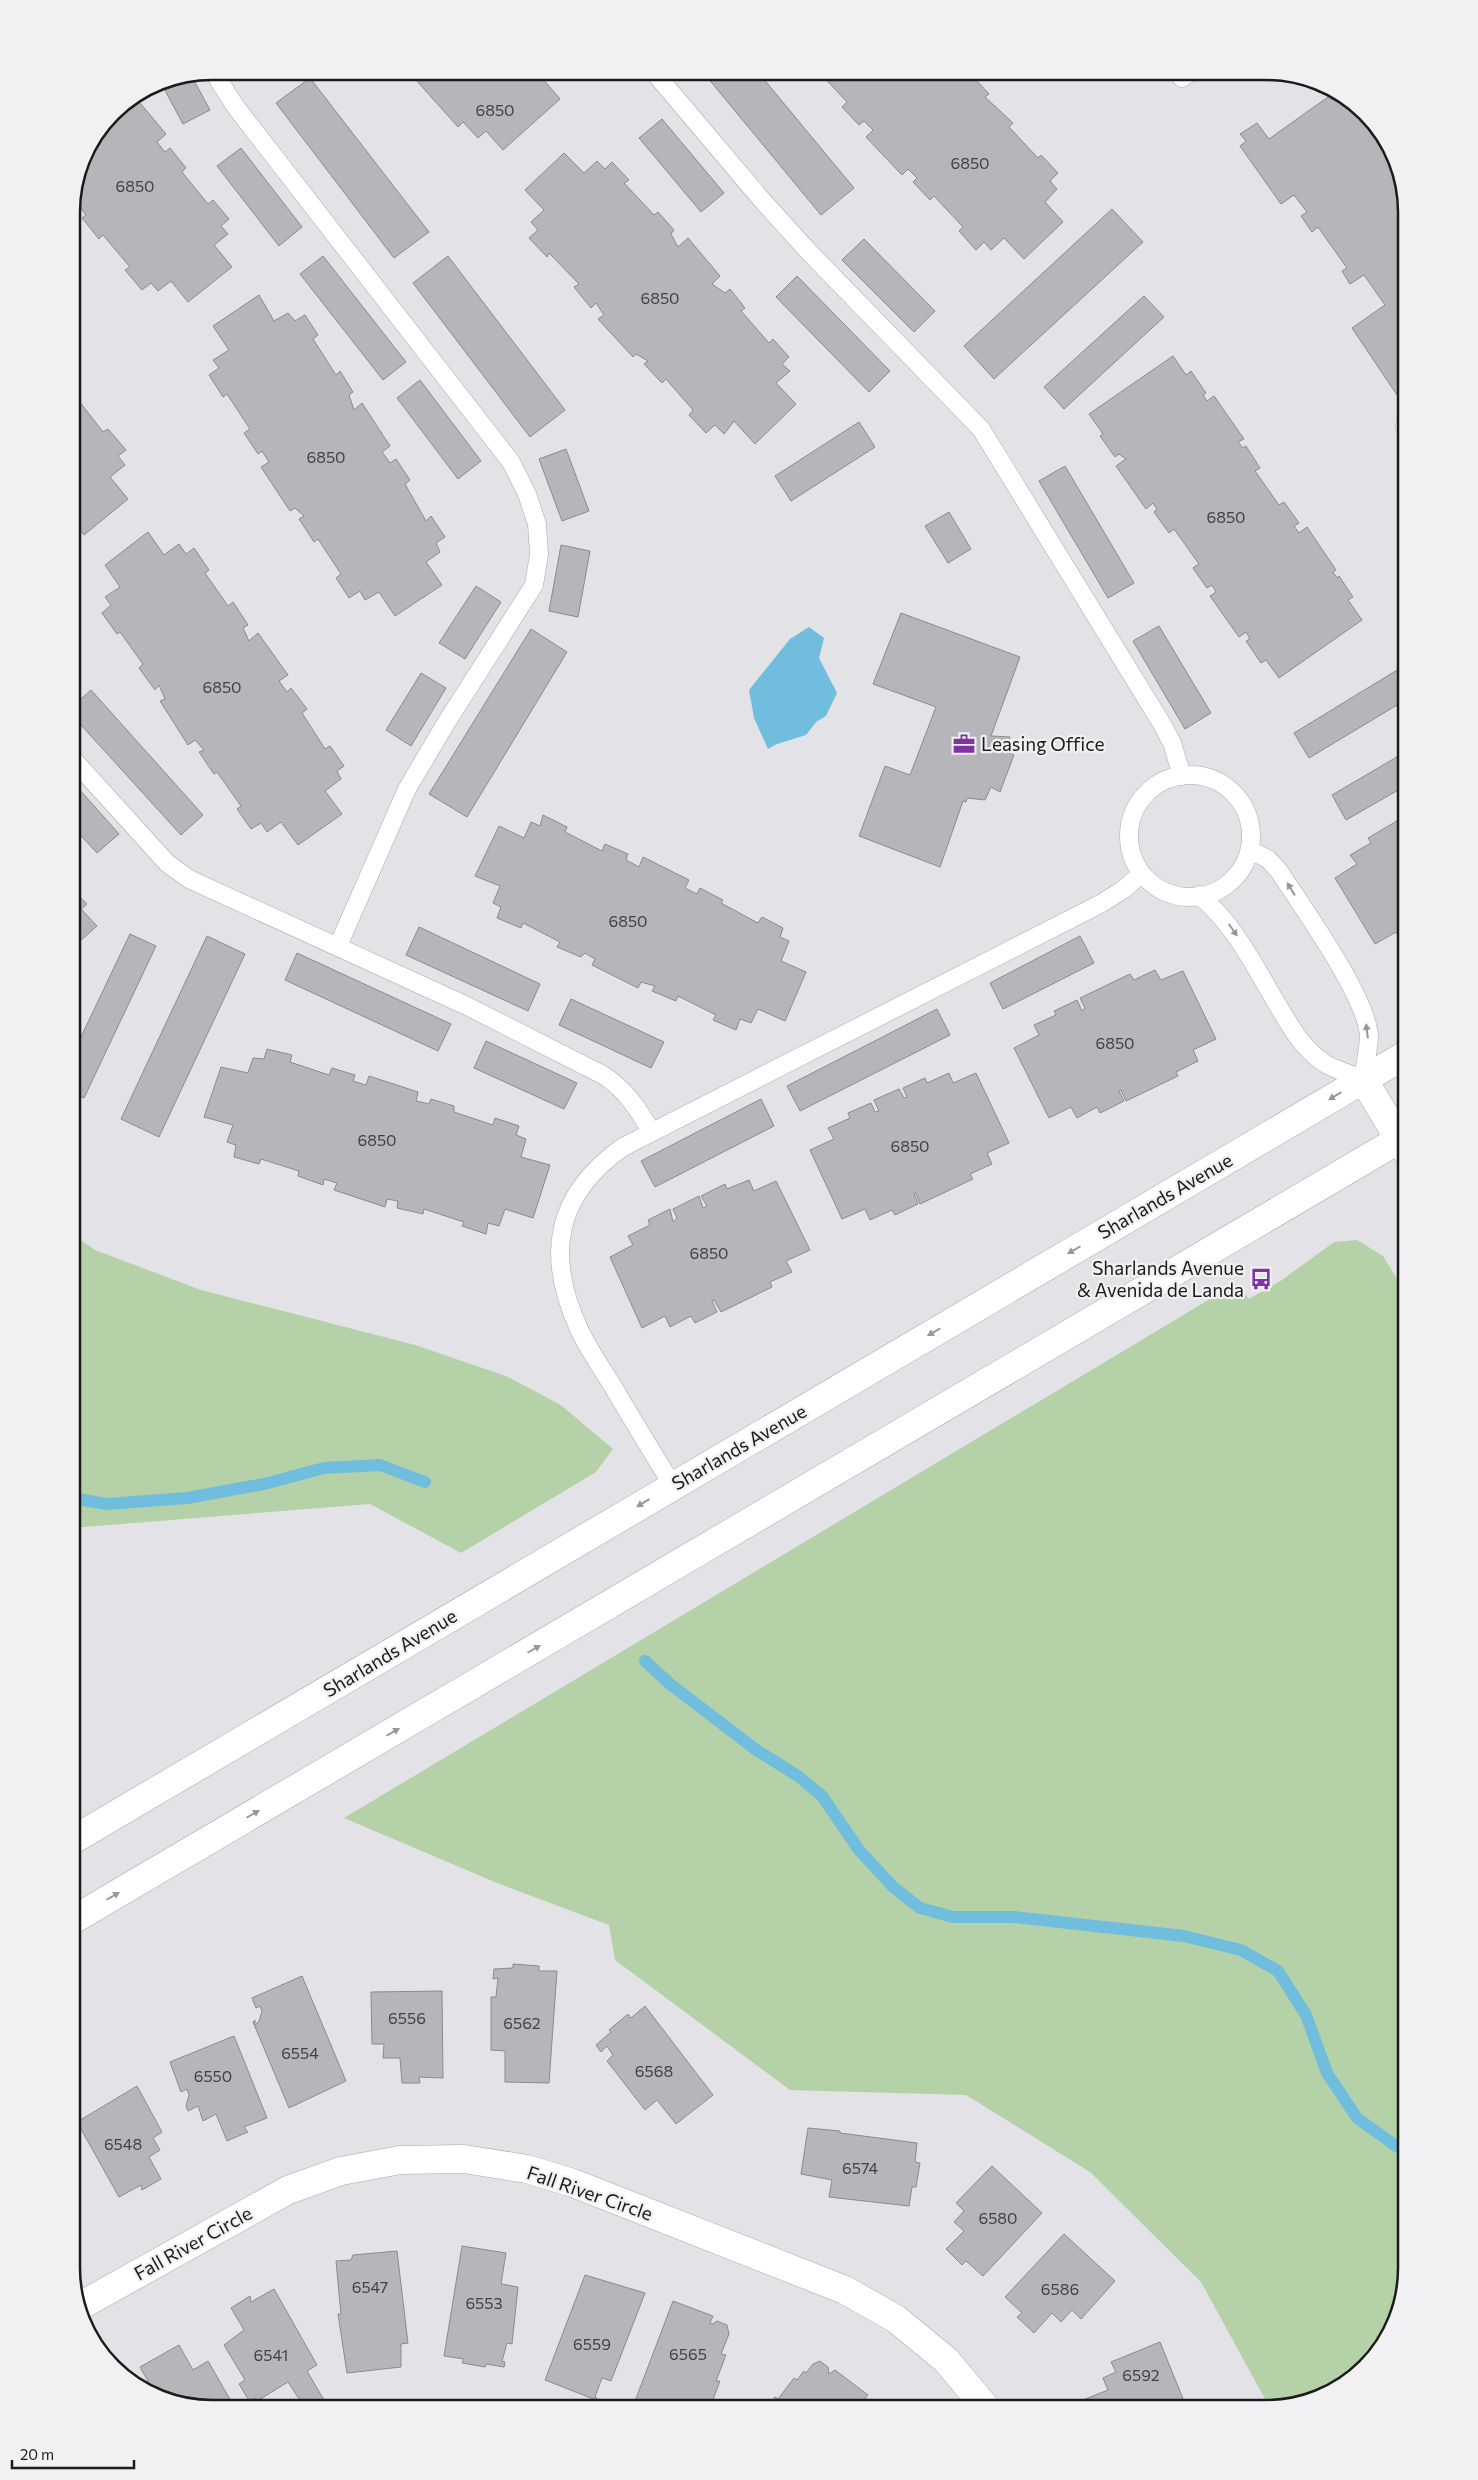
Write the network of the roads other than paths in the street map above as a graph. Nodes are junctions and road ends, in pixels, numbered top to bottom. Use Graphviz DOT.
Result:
graph roads {
  1 [pos="219,80"];
  2 [pos="661,80"];
  3 [pos="80,766"];
  4 [pos="1182,776"];
  5 [pos="1250,850"];
  6 [pos="1141,874"];
  7 [pos="1199,895"];
  8 [pos="338,946"];
  9 [pos="1398,1059"];
  10 [pos="1363,1079"];
  11 [pos="651,1131"];
  12 [pos="1398,1133"];
  13 [pos="1398,1146"];
  14 [pos="673,1486"];
  15 [pos="80,1837"];
  16 [pos="80,1916"];
  17 [pos="85,2303"];
  18 [pos="979,2400"];
  1 -- 8 [label="lane"];
  2 -- 4 [label="lane"];
  3 -- 8 [label="lane"];
  4 -- 5 [label="lane"];
  4 -- 6 [label="lane"];
  5 -- 7 [label="lane"];
  10 -- 5 [label="lane, one-way"];
  6 -- 7 [label="lane"];
  6 -- 11 [label="lane"];
  7 -- 10 [label="lane, one-way"];
  8 -- 11 [label="lane"];
  9 -- 10 [label="main road, Sharlands Avenue"];
  10 -- 12 [label="main road"];
  10 -- 14 [label="main road, Sharlands Avenue, one-way"];
  11 -- 14 [label="lane"];
  16 -- 13 [label="main road, one-way"];
  14 -- 15 [label="main road, Sharlands Avenue, one-way"];
  17 -- 18 [label="main road, Fall River Circle"];
}
